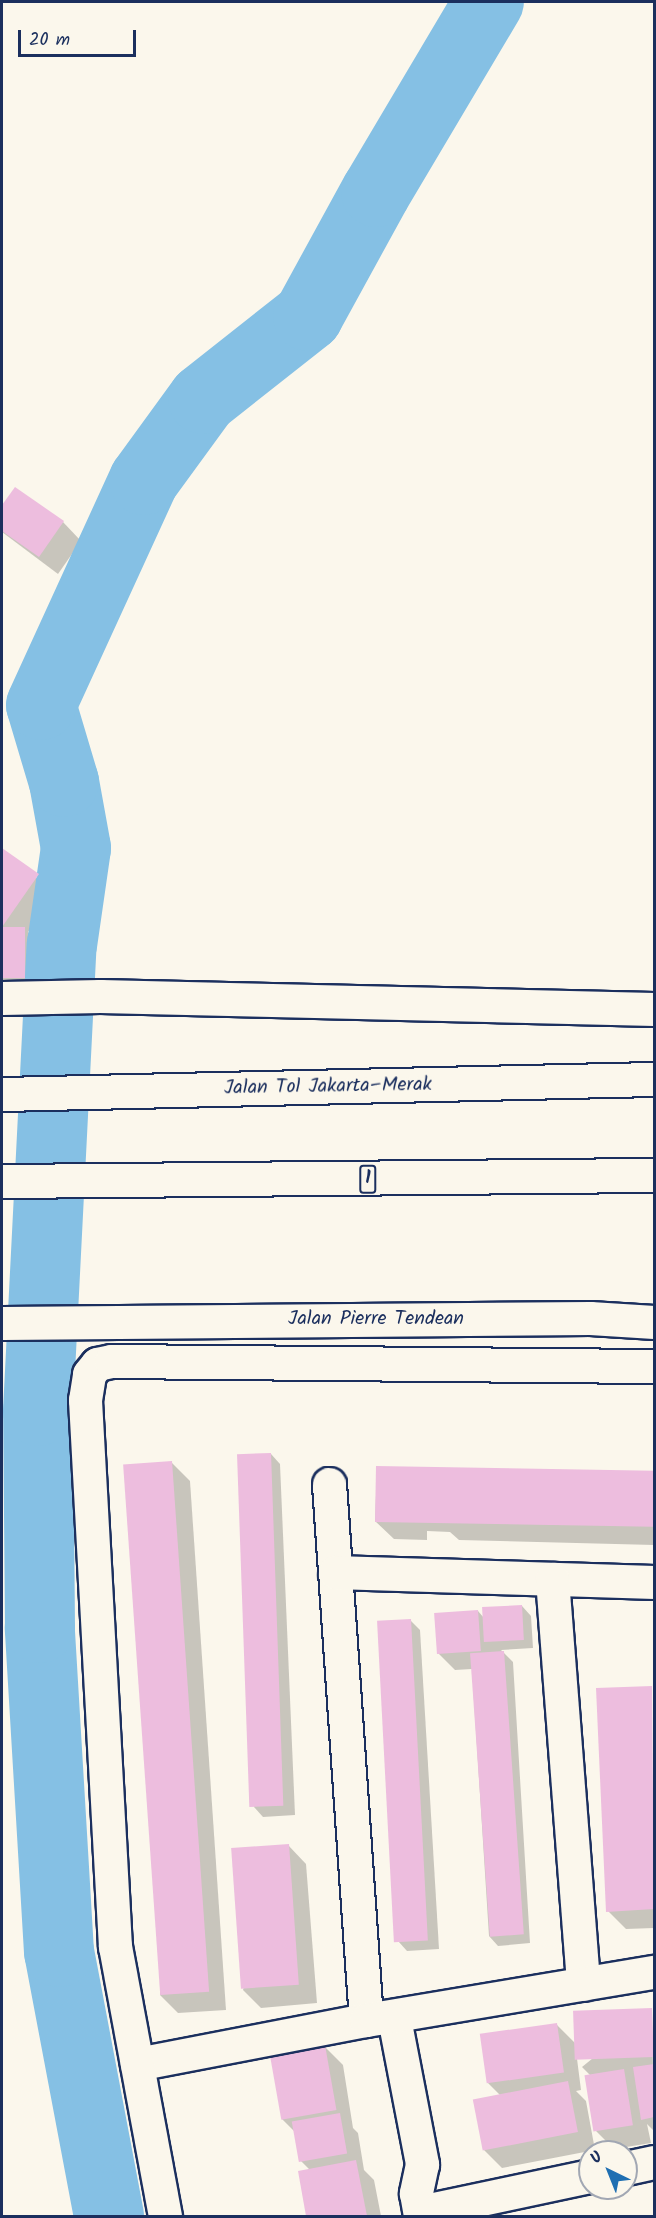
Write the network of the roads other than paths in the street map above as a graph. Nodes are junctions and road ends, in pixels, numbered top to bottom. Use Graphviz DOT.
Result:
graph roads {
  1 [pos="16,998"];
  2 [pos="654,1009"];
  3 [pos="654,1079"];
  4 [pos="5,1094"];
  5 [pos="654,1175"];
  6 [pos="5,1181"];
  7 [pos="654,1322"];
  8 [pos="2,1323"];
  9 [pos="654,1366"];
  10 [pos="329,1484"];
  11 [pos="334,1572"];
  12 [pos="552,1579"];
  13 [pos="654,1582"];
  14 [pos="654,1972"];
  15 [pos="583,1984"];
  16 [pos="380,2019"];
  17 [pos="137,2064"];
  18 [pos="654,2162"];
  19 [pos="422,2164"];
  20 [pos="638,2165"];
  21 [pos="578,2179"];
  22 [pos="454,2210"];
  23 [pos="420,2215"];
  24 [pos="165,2217"];
  1 -- 2 [label="main road"];
  3 -- 4 [label="main road, Jalan Tol Jakarta–Merak"];
  5 -- 6 [label="main road, 1"];
  7 -- 8 [label="main road, Jalan Pierre Tendean"];
  9 -- 17 [label="main road"];
  10 -- 11 [label="main road"];
  11 -- 12 [label="main road"];
  11 -- 16 [label="main road"];
  12 -- 13 [label="main road"];
  12 -- 15 [label="main road"];
  14 -- 15 [label="main road"];
  15 -- 16 [label="main road"];
  16 -- 17 [label="main road"];
  16 -- 19 [label="main road"];
  17 -- 24 [label="main road"];
  18 -- 20 [label="main road"];
  19 -- 22 [label="main road"];
  19 -- 23 [label="main road"];
  21 -- 22 [label="main road"];
  22 -- 23 [label="main road"];
}
